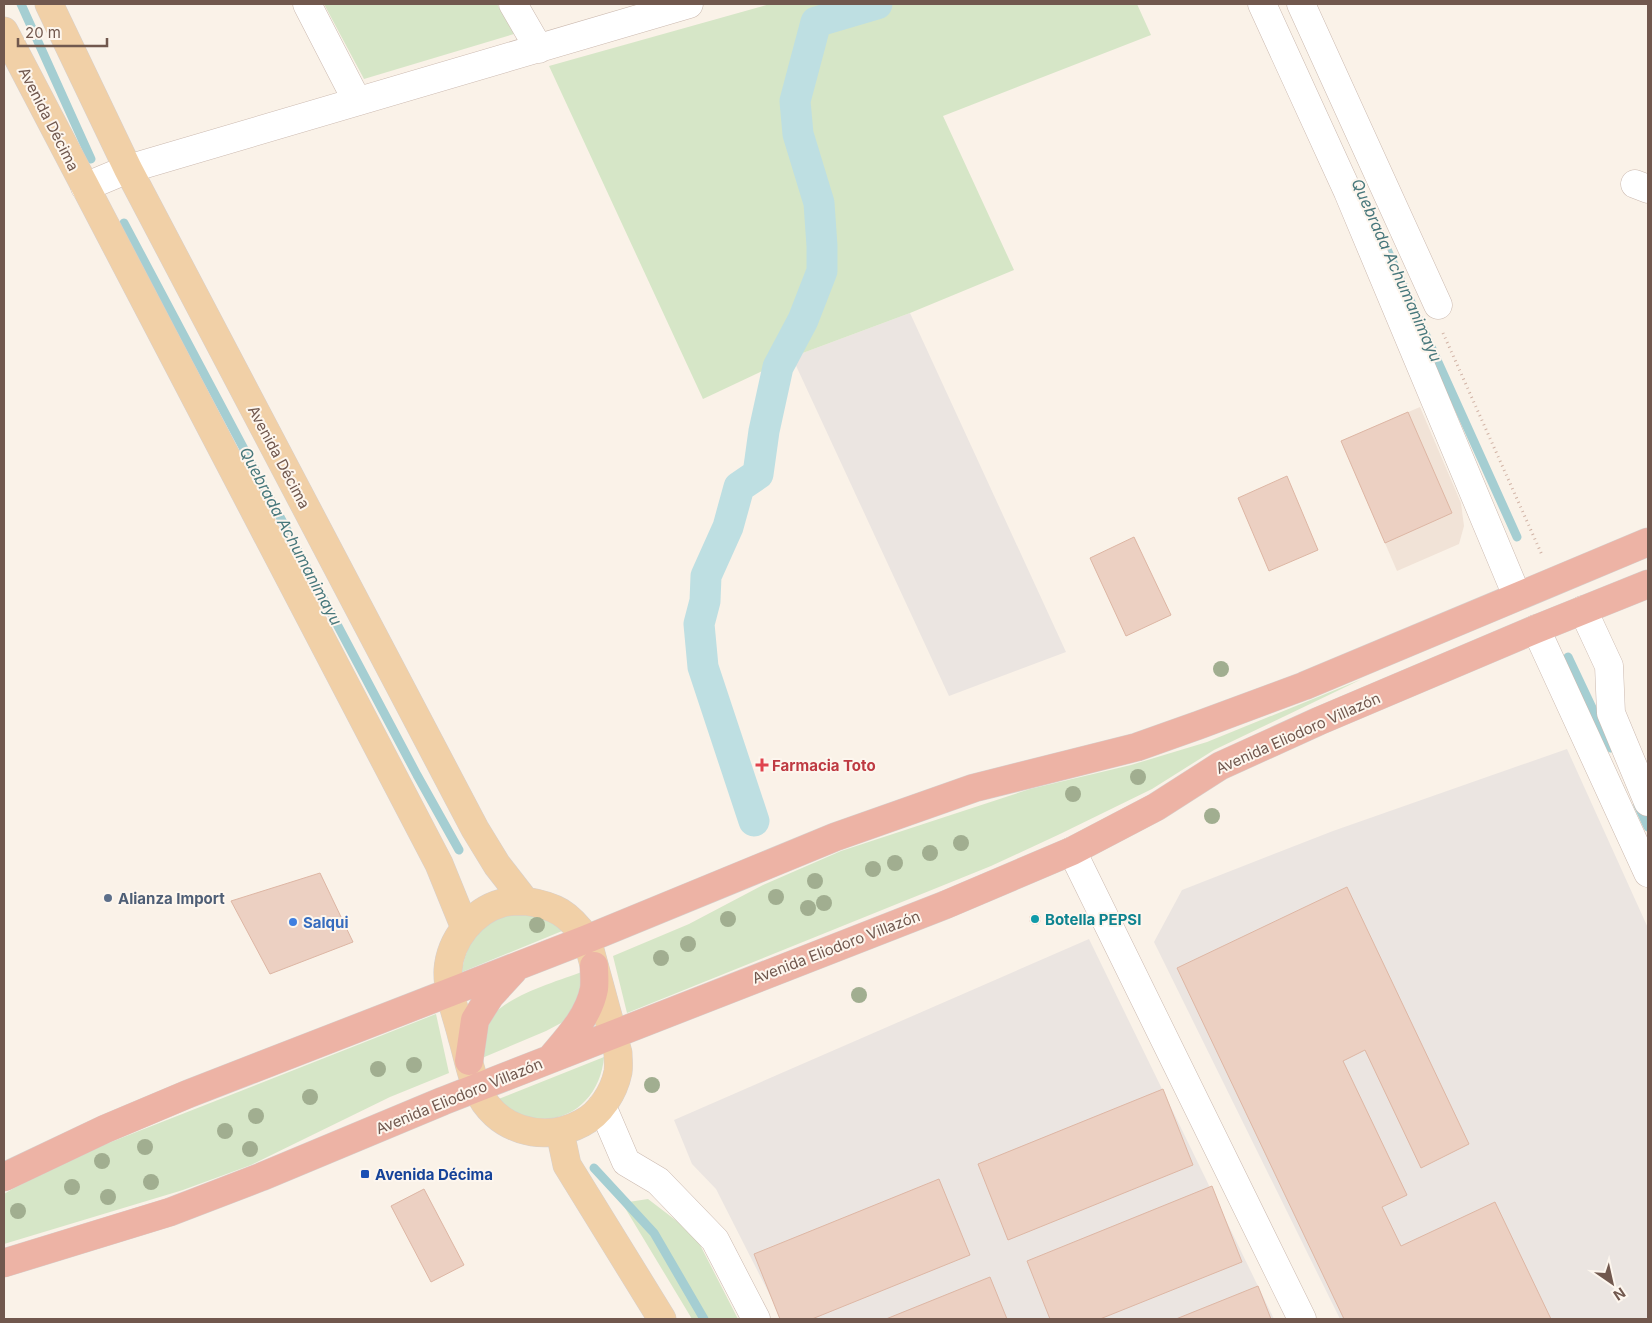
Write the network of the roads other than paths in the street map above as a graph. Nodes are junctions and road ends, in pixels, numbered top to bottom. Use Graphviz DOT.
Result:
graph roads {
  1 [pos="49,4"];
  2 [pos="307,4"];
  3 [pos="514,4"];
  4 [pos="689,4"];
  5 [pos="1262,4"];
  6 [pos="1302,4"];
  7 [pos="4,31"];
  8 [pos="539,49"];
  9 [pos="357,101"];
  10 [pos="128,169"];
  11 [pos="85,187"];
  12 [pos="1438,305"];
  13 [pos="1648,542"];
  14 [pos="1648,584"];
  15 [pos="1517,596"];
  16 [pos="1583,610"];
  17 [pos="1536,630"];
  18 [pos="1648,802"];
  19 [pos="1072,851"];
  20 [pos="1648,873"];
  21 [pos="525,900"];
  22 [pos="465,928"];
  23 [pos="587,939"];
  24 [pos="517,966"];
  25 [pos="594,966"];
  26 [pos="451,993"];
  27 [pos="614,1035"];
  28 [pos="550,1059"];
  29 [pos="469,1061"];
  30 [pos="477,1088"];
  31 [pos="602,1106"];
  32 [pos="560,1132"];
  33 [pos="4,1177"];
  34 [pos="4,1263"];
  35 [pos="662,1319"];
  36 [pos="756,1319"];
  37 [pos="1302,1319"];
  1 -- 10 [label="main road, Avenida Décima"];
  2 -- 9 [label="street"];
  3 -- 8 [label="street"];
  4 -- 8 [label="street"];
  5 -- 15 [label="street"];
  6 -- 12 [label="street"];
  7 -- 11 [label="main road, Avenida Décima"];
  8 -- 9 [label="street"];
  9 -- 10 [label="street"];
  10 -- 11 [label="street"];
  10 -- 21 [label="main road, Avenida Décima"];
  11 -- 22 [label="main road, Avenida Décima"];
  13 -- 15 [label="highway"];
  14 -- 16 [label="highway, Avenida Eliodoro Villazón"];
  15 -- 23 [label="highway"];
  16 -- 17 [label="highway, Avenida Eliodoro Villazón"];
  16 -- 18 [label="street"];
  17 -- 19 [label="highway, Avenida Eliodoro Villazón"];
  17 -- 20 [label="street"];
  19 -- 27 [label="highway, Avenida Eliodoro Villazón"];
  19 -- 37 [label="street"];
  21 -- 22 [label="main road"];
  21 -- 23 [label="main road"];
  22 -- 26 [label="main road"];
  23 -- 24 [label="highway"];
  23 -- 25 [label="main road"];
  24 -- 26 [label="highway"];
  24 -- 29 [label="highway"];
  25 -- 27 [label="main road"];
  25 -- 28 [label="highway"];
  26 -- 29 [label="main road"];
  26 -- 33 [label="highway"];
  27 -- 28 [label="highway, Avenida Eliodoro Villazón"];
  27 -- 31 [label="main road"];
  28 -- 30 [label="highway, Avenida Eliodoro Villazón"];
  29 -- 30 [label="main road"];
  30 -- 32 [label="main road"];
  30 -- 34 [label="highway, Avenida Eliodoro Villazón"];
  31 -- 32 [label="main road"];
  31 -- 36 [label="street"];
  32 -- 35 [label="main road"];
}
